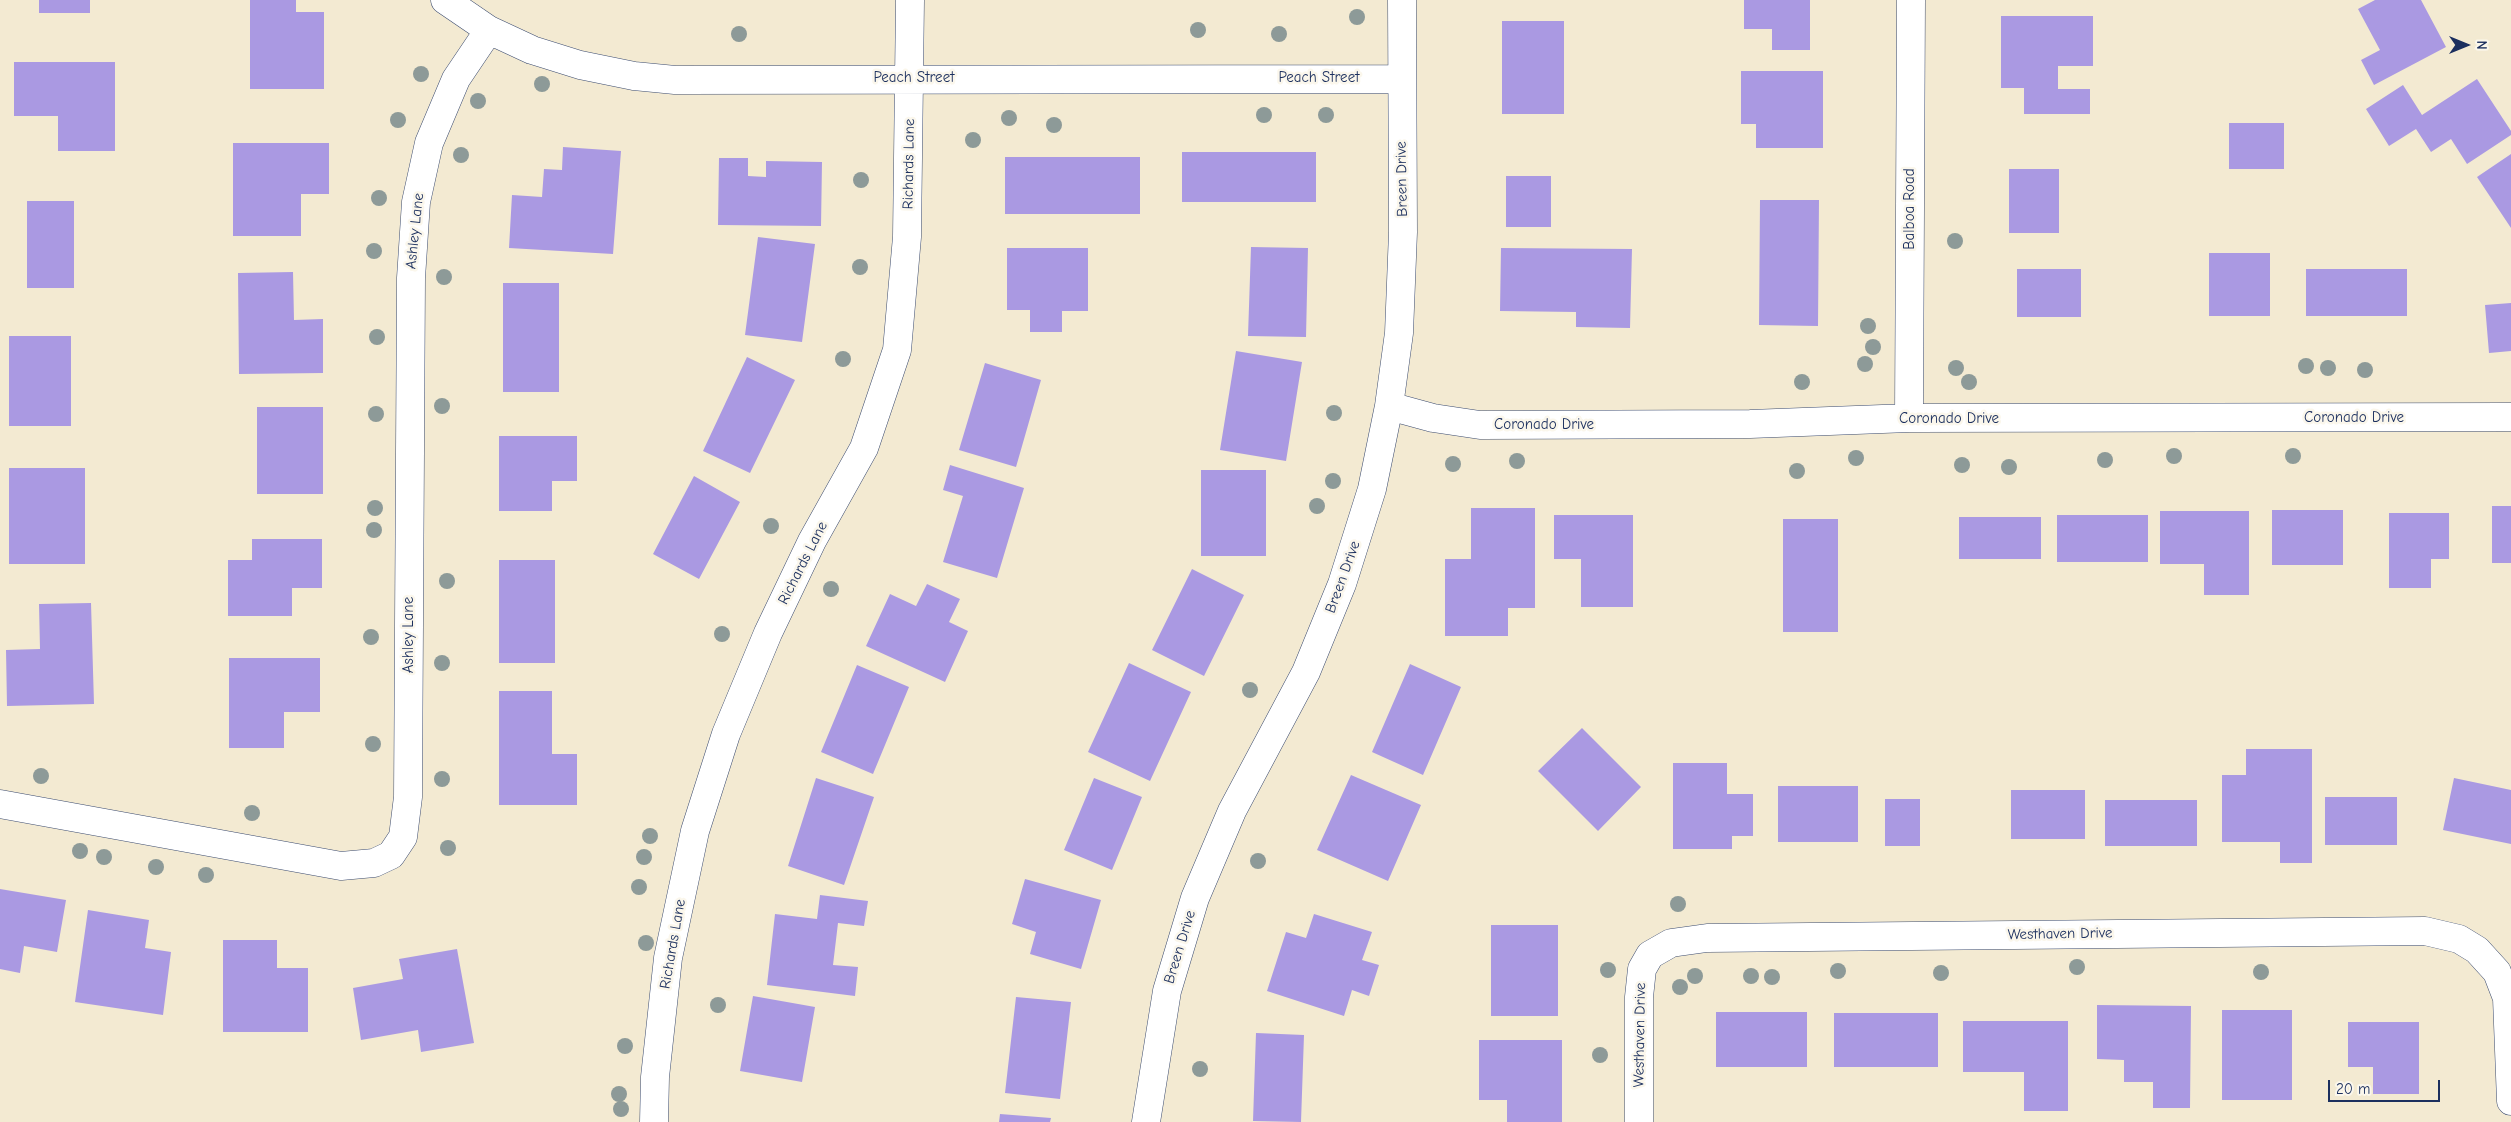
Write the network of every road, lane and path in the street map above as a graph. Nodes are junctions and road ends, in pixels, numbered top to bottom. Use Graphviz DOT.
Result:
graph roads {
  1 [pos="445,0"];
  2 [pos="910,0"];
  3 [pos="1402,0"];
  4 [pos="1911,0"];
  5 [pos="489,30"];
  6 [pos="910,78"];
  7 [pos="1401,78"];
  8 [pos="1388,406"];
  9 [pos="2511,417"];
  10 [pos="1909,418"];
  11 [pos="0,804"];
  12 [pos="2511,1101"];
  13 [pos="654,1122"];
  14 [pos="1146,1122"];
  15 [pos="1639,1122"];
  1 -- 5 [label="street, Peach Street"];
  2 -- 6 [label="street, Richards Lane"];
  3 -- 7 [label="street, Breen Drive"];
  4 -- 10 [label="street, Balboa Road"];
  5 -- 6 [label="street, Peach Street"];
  5 -- 11 [label="street, Ashley Lane"];
  6 -- 7 [label="street, Peach Street"];
  6 -- 13 [label="street, Richards Lane"];
  7 -- 8 [label="street, Breen Drive"];
  8 -- 10 [label="street, Coronado Drive"];
  8 -- 14 [label="street, Breen Drive"];
  9 -- 10 [label="street, Coronado Drive"];
  12 -- 15 [label="street, Westhaven Drive"];
}
